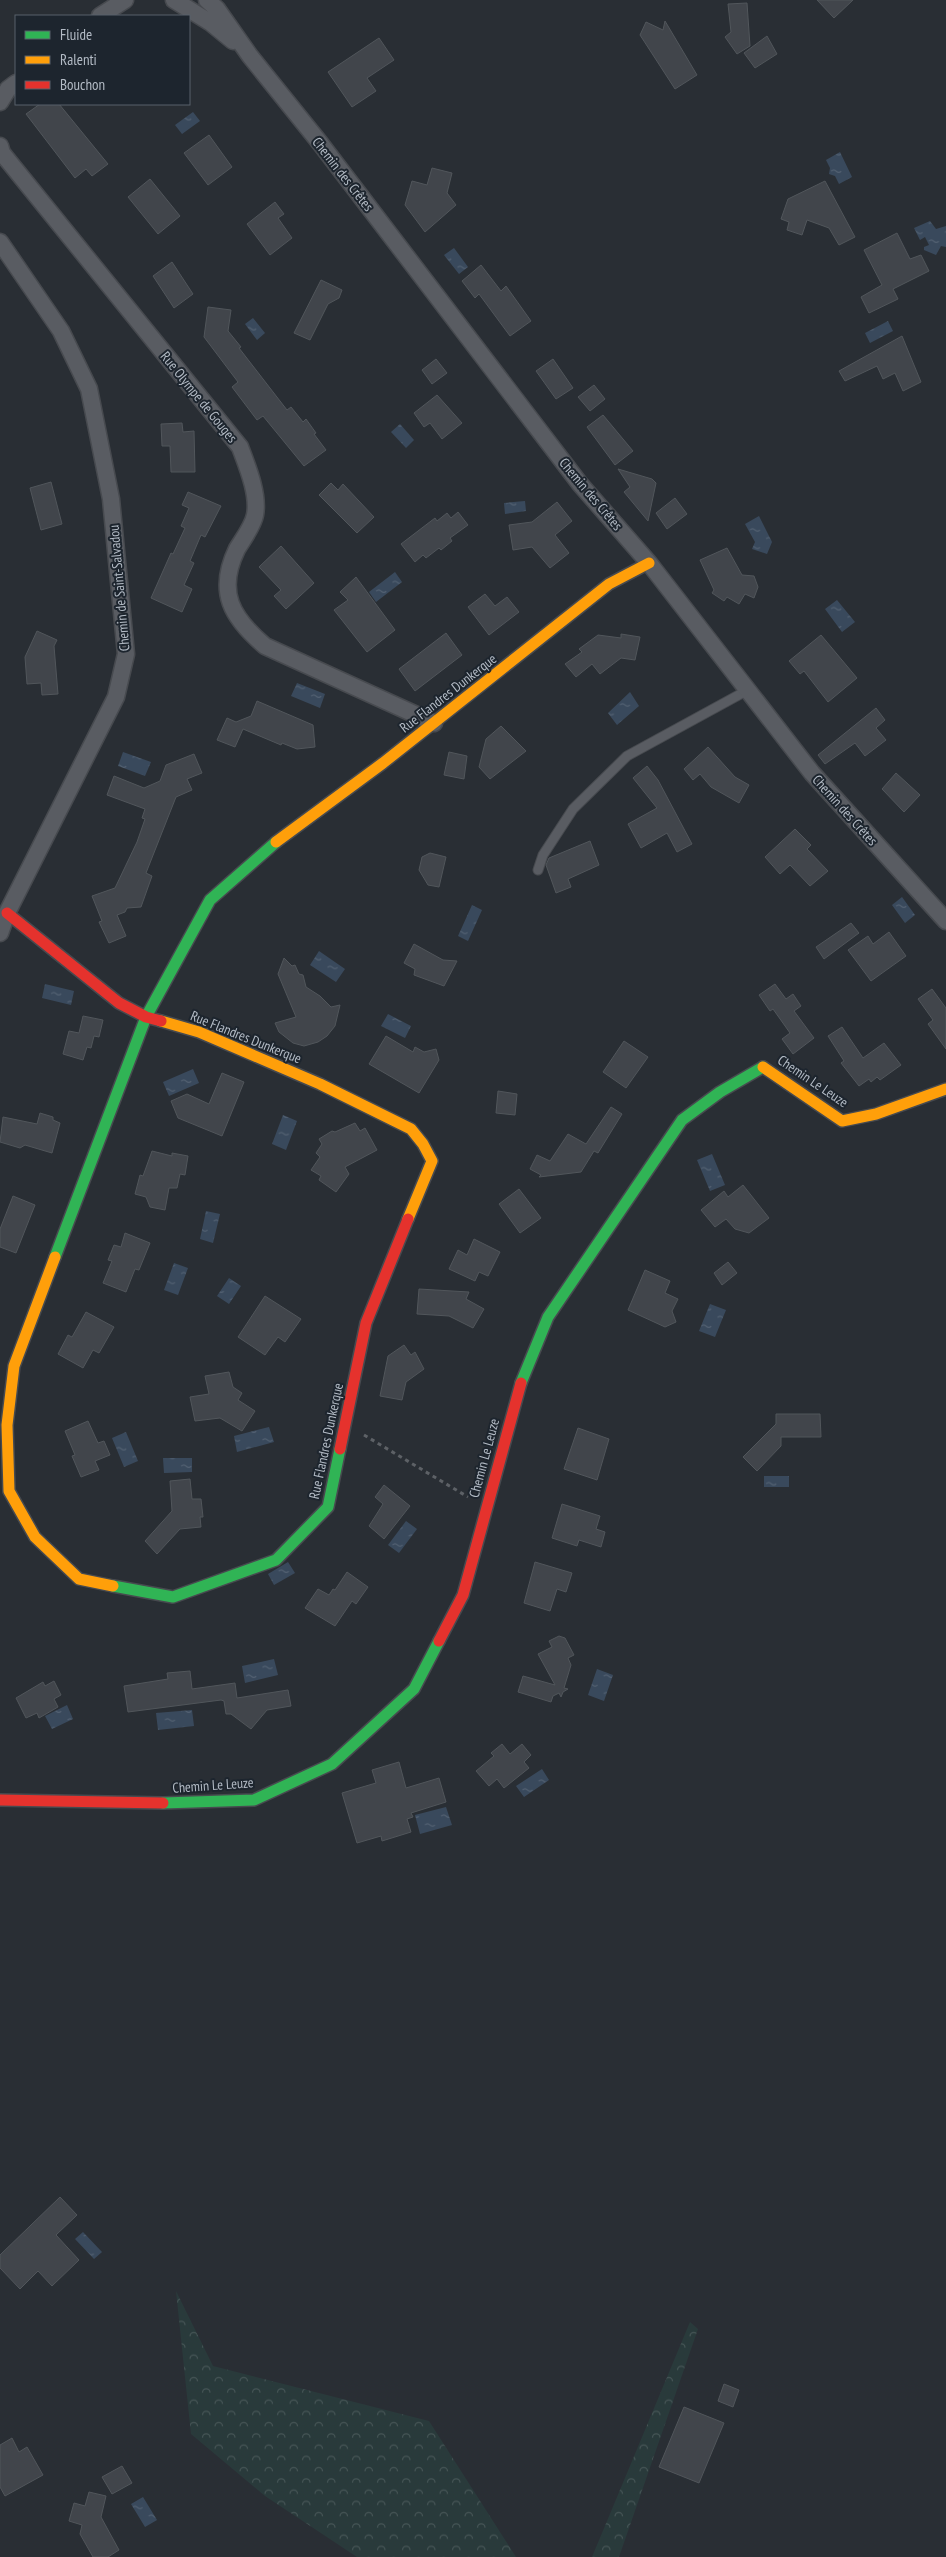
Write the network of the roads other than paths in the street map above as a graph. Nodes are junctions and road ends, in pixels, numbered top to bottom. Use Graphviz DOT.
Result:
graph roads {
  1 [pos="126,0"];
  2 [pos="174,0"];
  3 [pos="207,0"];
  4 [pos="106,10"];
  5 [pos="250,56"];
  6 [pos="15,84"];
  7 [pos="0,102"];
  8 [pos="0,146"];
  9 [pos="0,242"];
  10 [pos="648,563"];
  11 [pos="746,690"];
  12 [pos="434,722"];
  13 [pos="538,870"];
  14 [pos="7,913"];
  15 [pos="946,921"];
  16 [pos="0,933"];
  17 [pos="146,1017"];
  18 [pos="946,1089"];
  19 [pos="0,1800"];
  1 -- 4 [label="street"];
  2 -- 5 [label="street, Chemin des Crêtes"];
  3 -- 5 [label="street, Chemin des Crêtes"];
  5 -- 10 [label="street, Chemin des Crêtes"];
  6 -- 7 [label="street"];
  8 -- 12 [label="street, Rue Olympe de Gouges"];
  9 -- 14 [label="street, Chemin de Saint-Salvadou"];
  10 -- 11 [label="street, Chemin des Crêtes"];
  10 -- 12 [label="street, Rue Flandres Dunkerque"];
  11 -- 13 [label="lane"];
  11 -- 15 [label="street, Chemin des Crêtes"];
  12 -- 17 [label="street, Rue Flandres Dunkerque"];
  14 -- 16 [label="street, Chemin de Saint-Salvadou"];
  14 -- 17 [label="street, Rue Flandres Dunkerque"];
  17 -- 17 [label="street, Rue Flandres Dunkerque"];
  18 -- 19 [label="street, Chemin Le Leuze"];
}
